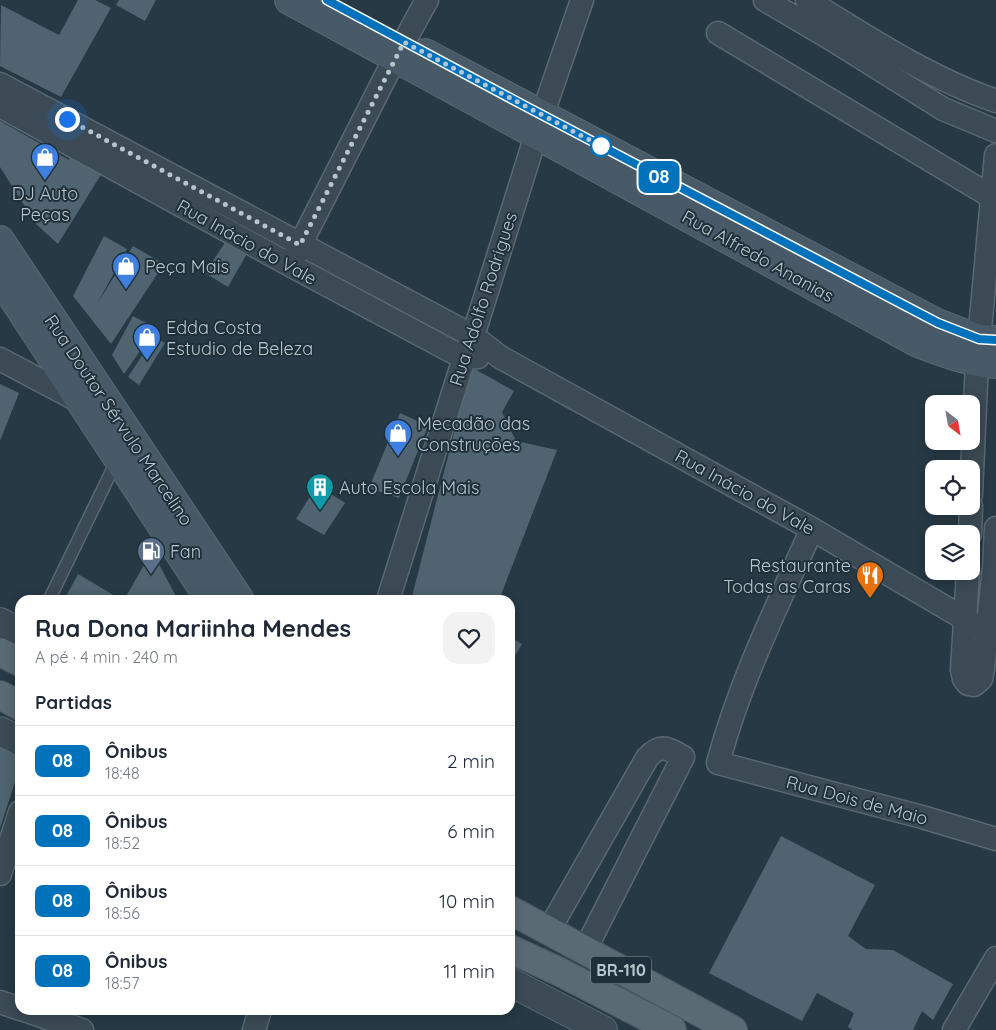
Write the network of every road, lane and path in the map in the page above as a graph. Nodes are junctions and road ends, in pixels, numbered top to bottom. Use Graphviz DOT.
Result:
graph roads {
  1 [pos="289,0"];
  2 [pos="327,0"];
  3 [pos="427,0"];
  4 [pos="582,0"];
  5 [pos="765,0"];
  6 [pos="807,0"];
  7 [pos="718,33"];
  8 [pos="400,50"];
  9 [pos="0,84"];
  10 [pos="996,101"];
  11 [pos="0,106"];
  12 [pos="539,126"];
  13 [pos="996,131"];
  14 [pos="996,155"];
  15 [pos="992,197"];
  16 [pos="0,240"];
  17 [pos="300,245"];
  18 [pos="290,265"];
  19 [pos="0,278"];
  20 [pos="473,336"];
  21 [pos="987,351"];
  22 [pos="500,356"];
  23 [pos="464,358"];
  24 [pos="0,359"];
  25 [pos="81,402"];
  26 [pos="118,459"];
  27 [pos="975,460"];
  28 [pos="996,528"];
  29 [pos="812,529"];
  30 [pos="980,567"];
  31 [pos="995,568"];
  32 [pos="968,580"];
  33 [pos="51,595"];
  34 [pos="223,595"];
  35 [pos="224,595"];
  36 [pos="390,595"];
  37 [pos="993,601"];
  38 [pos="966,609"];
  39 [pos="0,622"];
  40 [pos="15,630"];
  41 [pos="987,632"];
  42 [pos="0,652"];
  43 [pos="15,660"];
  44 [pos="0,695"];
  45 [pos="15,703"];
  46 [pos="0,731"];
  47 [pos="15,738"];
  48 [pos="683,756"];
  49 [pos="718,763"];
  50 [pos="15,828"];
  51 [pos="996,839"];
  52 [pos="0,874"];
  53 [pos="515,913"];
  54 [pos="549,930"];
  55 [pos="585,950"];
  56 [pos="515,951"];
  57 [pos="996,958"];
  58 [pos="515,985"];
  59 [pos="989,985"];
  60 [pos="0,1002"];
  61 [pos="15,1007"];
  62 [pos="38,1015"];
  63 [pos="258,1015"];
  64 [pos="82,1030"];
  65 [pos="254,1030"];
  66 [pos="603,1030"];
  67 [pos="672,1030"];
  68 [pos="733,1030"];
  69 [pos="954,1030"];
  1 -- 8 [label="main road, Rua Alfredo Ananias"];
  2 -- 8 [label="main road, Rua Alfredo Ananias"];
  3 -- 8 [label="street"];
  4 -- 12 [label="street, Rua Adolfo Rodrigues"];
  5 -- 13 [label="street"];
  6 -- 10 [label="street"];
  7 -- 15 [label="street"];
  8 -- 12 [label="main road, Rua Alfredo Ananias"];
  8 -- 17 [label="street"];
  9 -- 17 [label="street, Rua Inácio do Vale"];
  11 -- 18 [label="street, Rua Inácio do Vale"];
  12 -- 20 [label="street, Rua Adolfo Rodrigues"];
  12 -- 21 [label="main road, Rua Alfredo Ananias"];
  14 -- 15 [label="street"];
  15 -- 21 [label="street"];
  16 -- 35 [label="main road, Rua Doutor Sérvulo Marcelino"];
  17 -- 18 [label="street"];
  17 -- 20 [label="street, Rua Inácio do Vale"];
  18 -- 23 [label="street, Rua Inácio do Vale"];
  19 -- 25 [label="main road, Rua Doutor Sérvulo Marcelino"];
  20 -- 22 [label="street, Rua Inácio do Vale"];
  20 -- 23 [label="street, Rua Adolfo Rodrigues"];
  21 -- 27 [label="street"];
  22 -- 23 [label="street"];
  22 -- 29 [label="street, Rua Inácio do Vale"];
  23 -- 36 [label="street, Rua Adolfo Rodrigues"];
  24 -- 25 [label="street"];
  25 -- 26 [label="main road, Rua Doutor Sérvulo Marcelino"];
  26 -- 33 [label="lane"];
  26 -- 34 [label="main road, Rua Doutor Sérvulo Marcelino"];
  28 -- 31 [label="street"];
  29 -- 38 [label="street, Rua Inácio do Vale"];
  29 -- 49 [label="street"];
  30 -- 31 [label="street"];
  31 -- 37 [label="street"];
  32 -- 38 [label="street"];
  37 -- 38 [label="street"];
  37 -- 41 [label="street"];
  38 -- 41 [label="street, Rua Inácio do Vale"];
  38 -- 41 [label="street"];
  39 -- 40 [label="street"];
  42 -- 43 [label="main road"];
  44 -- 45 [label="main road"];
  46 -- 47 [label="street"];
  48 -- 49 [label="street, Rua Dois de Maio"];
  48 -- 54 [label="street, Rua Dois de Maio"];
  48 -- 55 [label="street"];
  49 -- 51 [label="street, Rua Dois de Maio"];
  50 -- 52 [label="street"];
  53 -- 54 [label="main road, BR-110"];
  54 -- 55 [label="main road, BR-110"];
  55 -- 68 [label="main road, BR-110"];
  56 -- 67 [label="main road, BR-110"];
  57 -- 59 [label="street"];
  58 -- 66 [label="street"];
  59 -- 69 [label="street"];
  60 -- 61 [label="street"];
  62 -- 64 [label="street"];
  63 -- 65 [label="street"];
}
